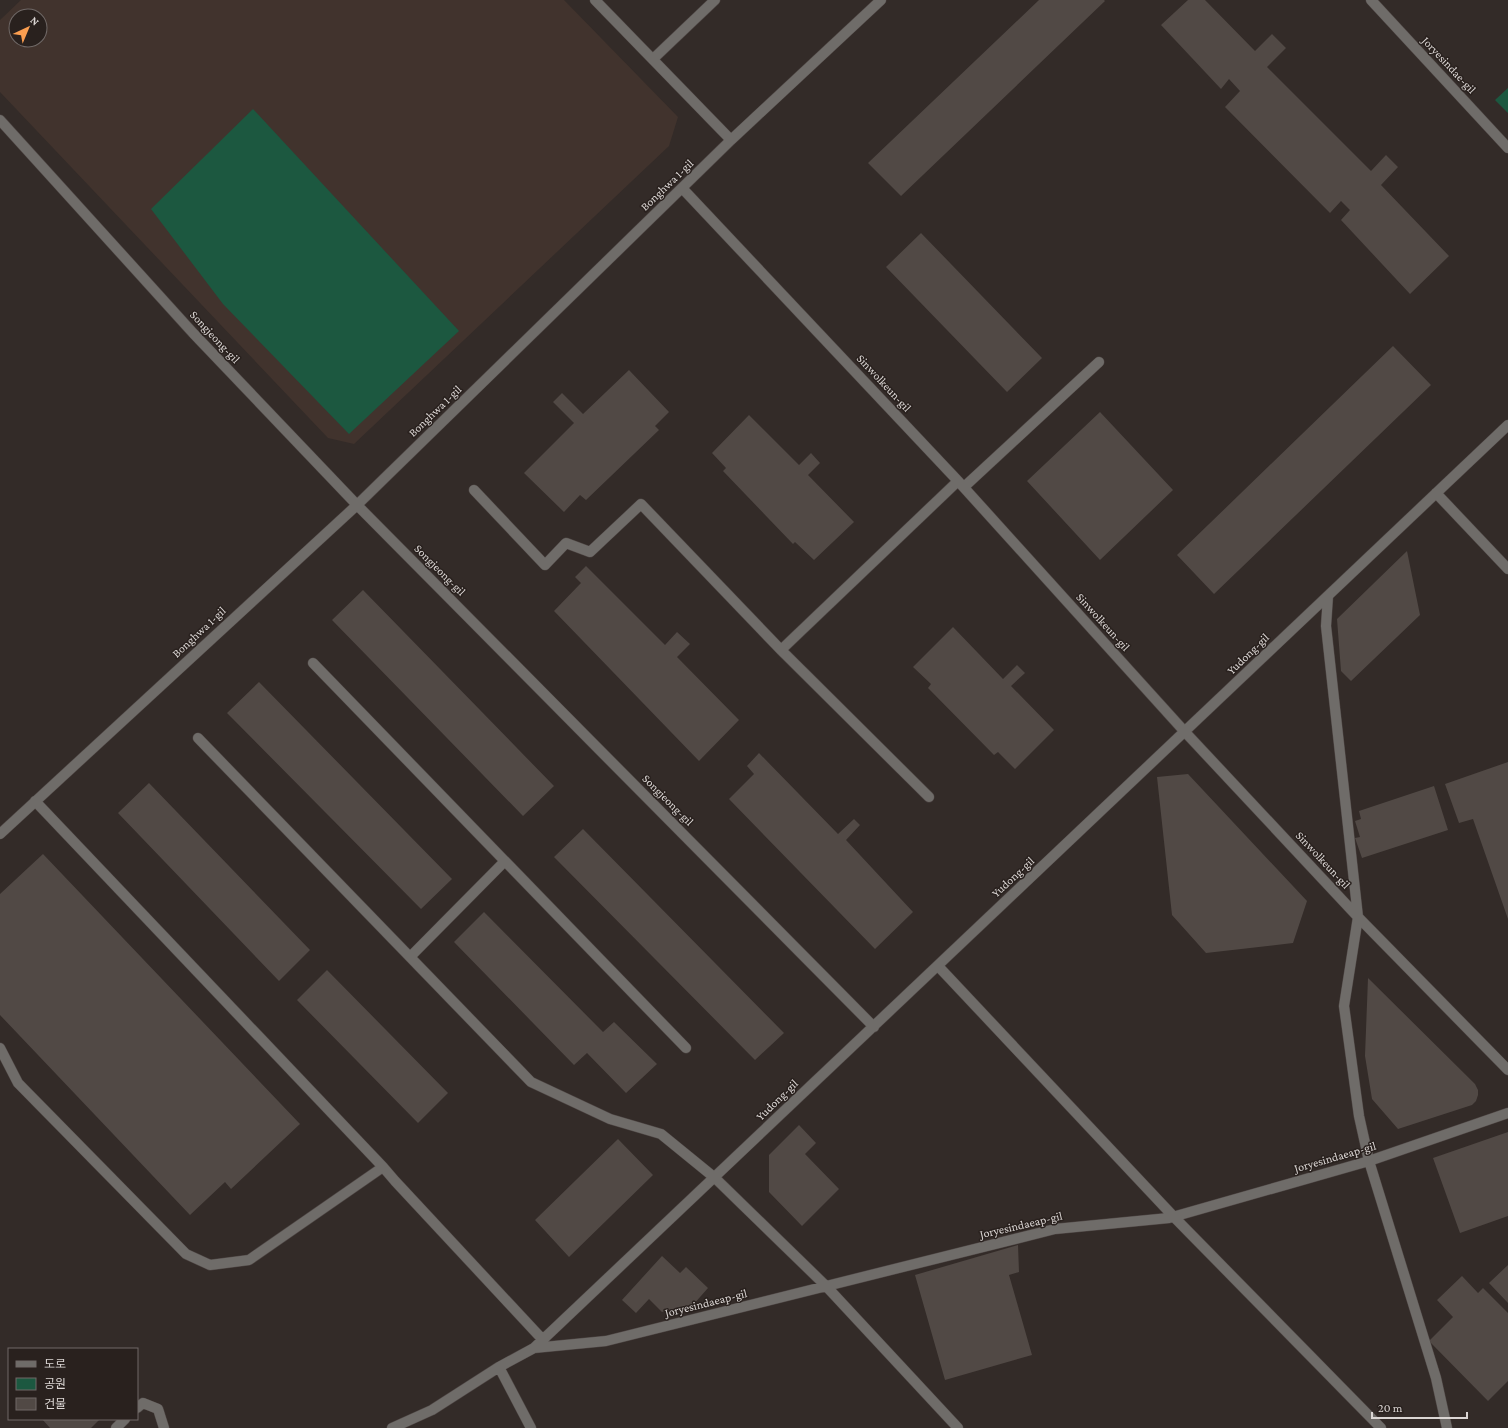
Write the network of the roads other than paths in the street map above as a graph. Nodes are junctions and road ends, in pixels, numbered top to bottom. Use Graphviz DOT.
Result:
graph roads {
  1 [pos="595,0"];
  2 [pos="714,0"];
  3 [pos="882,0"];
  4 [pos="1371,0"];
  5 [pos="653,59"];
  6 [pos="0,120"];
  7 [pos="732,140"];
  8 [pos="1508,148"];
  9 [pos="682,188"];
  10 [pos="1099,362"];
  11 [pos="1508,425"];
  12 [pos="961,484"];
  13 [pos="474,490"];
  14 [pos="1436,493"];
  15 [pos="357,505"];
  16 [pos="1508,569"];
  17 [pos="1328,596"];
  18 [pos="781,650"];
  19 [pos="313,663"];
  20 [pos="1185,732"];
  21 [pos="198,738"];
  22 [pos="929,797"];
  23 [pos="35,801"];
  24 [pos="0,834"];
  25 [pos="505,861"];
  26 [pos="1358,917"];
  27 [pos="410,957"];
  28 [pos="938,966"];
  29 [pos="874,1027"];
  30 [pos="0,1048"];
  31 [pos="686,1048"];
  32 [pos="1508,1070"];
  33 [pos="1508,1113"];
  34 [pos="1369,1161"];
  35 [pos="383,1167"];
  36 [pos="715,1178"];
  37 [pos="1174,1217"];
  38 [pos="826,1286"];
  39 [pos="544,1340"];
  40 [pos="534,1348"];
  41 [pos="499,1367"];
  42 [pos="138,1407"];
  43 [pos="125,1420"];
  44 [pos="952,1426"];
  45 [pos="116,1428"];
  46 [pos="164,1428"];
  47 [pos="392,1428"];
  48 [pos="531,1428"];
  49 [pos="1381,1428"];
  50 [pos="1447,1428"];
  1 -- 5 [label="street"];
  2 -- 5 [label="street"];
  3 -- 7 [label="street, Bonghwa 1-gil"];
  4 -- 8 [label="street, Joryesindae-gil"];
  5 -- 7 [label="street"];
  6 -- 15 [label="street, Songjeong-gil"];
  7 -- 9 [label="street, Bonghwa 1-gil"];
  9 -- 12 [label="street, Sinwolkeun-gil"];
  9 -- 15 [label="street, Bonghwa 1-gil"];
  10 -- 12 [label="street"];
  11 -- 14 [label="street, Yudong-gil"];
  12 -- 18 [label="street"];
  12 -- 20 [label="street, Sinwolkeun-gil"];
  13 -- 18 [label="street"];
  14 -- 16 [label="street"];
  14 -- 17 [label="street, Yudong-gil"];
  15 -- 23 [label="street, Bonghwa 1-gil"];
  15 -- 29 [label="street, Songjeong-gil"];
  17 -- 20 [label="street, Yudong-gil"];
  17 -- 26 [label="street"];
  18 -- 22 [label="street"];
  19 -- 25 [label="street"];
  20 -- 26 [label="street, Sinwolkeun-gil"];
  20 -- 28 [label="street, Yudong-gil"];
  21 -- 27 [label="street"];
  23 -- 24 [label="street, Bonghwa 1-gil"];
  23 -- 35 [label="street"];
  25 -- 27 [label="street"];
  25 -- 31 [label="street"];
  26 -- 32 [label="street, Sinwolkeun-gil"];
  26 -- 34 [label="street"];
  27 -- 36 [label="street"];
  28 -- 29 [label="street, Yudong-gil"];
  28 -- 37 [label="street"];
  29 -- 36 [label="street, Yudong-gil"];
  30 -- 35 [label="street"];
  33 -- 34 [label="street, Joryesindaeap-gil"];
  34 -- 37 [label="street, Joryesindaeap-gil"];
  34 -- 50 [label="street"];
  35 -- 39 [label="street"];
  36 -- 38 [label="street"];
  36 -- 39 [label="street, Yudong-gil"];
  37 -- 38 [label="street, Joryesindaeap-gil"];
  37 -- 49 [label="street"];
  38 -- 40 [label="street, Joryesindaeap-gil"];
  38 -- 44 [label="street"];
  39 -- 40 [label="street, Yudong-gil"];
  40 -- 41 [label="street"];
  41 -- 47 [label="street"];
  41 -- 48 [label="street"];
  42 -- 46 [label="street"];
  43 -- 45 [label="street"];
}
